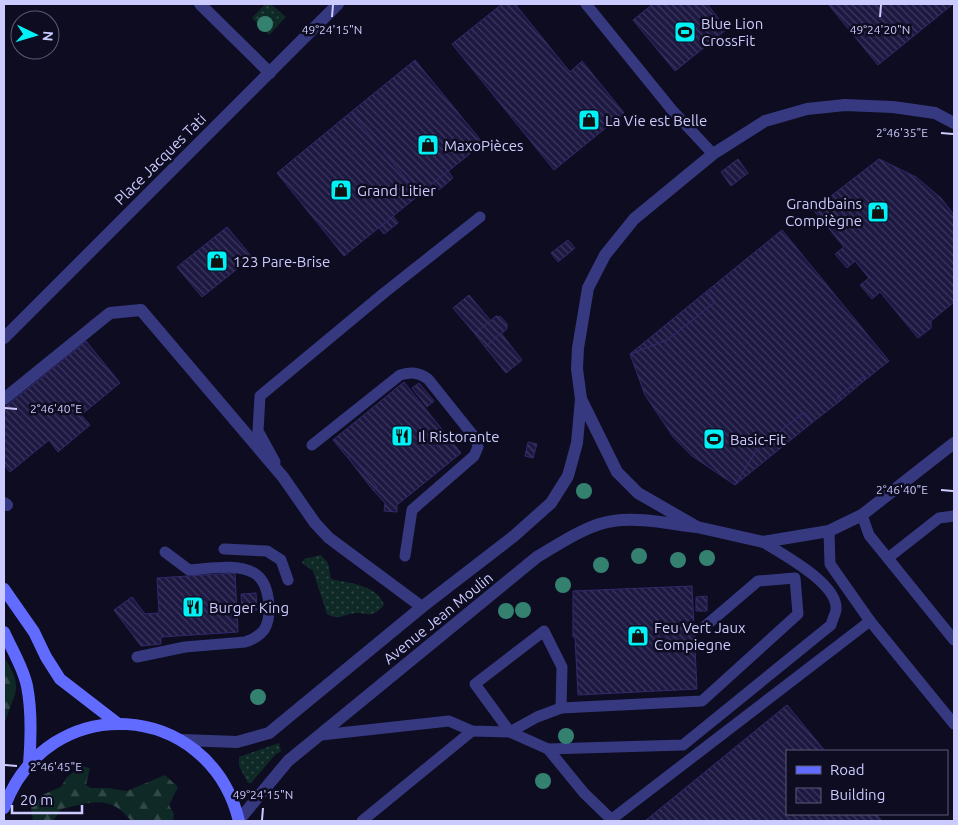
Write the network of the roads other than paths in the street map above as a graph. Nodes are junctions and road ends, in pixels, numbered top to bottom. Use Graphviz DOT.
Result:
graph roads {
  1 [pos="200,4"];
  2 [pos="338,4"];
  3 [pos="586,4"];
  4 [pos="270,73"];
  5 [pos="934,113"];
  6 [pos="954,113"];
  7 [pos="954,123"];
  8 [pos="713,154"];
  9 [pos="480,217"];
  10 [pos="4,338"];
  11 [pos="4,399"];
  12 [pos="581,399"];
  13 [pos="954,443"];
  14 [pos="312,445"];
  15 [pos="283,477"];
  16 [pos="862,515"];
  17 [pos="954,516"];
  18 [pos="697,527"];
  19 [pos="829,531"];
  20 [pos="763,542"];
  21 [pos="224,549"];
  22 [pos="166,552"];
  23 [pos="405,556"];
  24 [pos="888,558"];
  25 [pos="288,580"];
  26 [pos="4,588"];
  27 [pos="422,607"];
  28 [pos="870,621"];
  29 [pos="703,628"];
  30 [pos="4,632"];
  31 [pos="954,640"];
  32 [pos="137,657"];
  33 [pos="561,708"];
  34 [pos="117,723"];
  35 [pos="954,724"];
  36 [pos="472,731"];
  37 [pos="510,732"];
  38 [pos="321,735"];
  39 [pos="182,740"];
  40 [pos="548,749"];
  41 [pos="29,764"];
  42 [pos="4,808"];
  43 [pos="613,820"];
  44 [pos="239,821"];
  45 [pos="362,821"];
  1 -- 4 [label="street"];
  2 -- 4 [label="street, Place Jacques Tati"];
  3 -- 8 [label="lane"];
  4 -- 10 [label="street, Place Jacques Tati"];
  5 -- 6 [label="street, Avenue Jean Moulin"];
  5 -- 7 [label="street, Avenue Jean Moulin"];
  5 -- 8 [label="street, Avenue Jean Moulin"];
  8 -- 12 [label="street, Avenue Jean Moulin"];
  9 -- 15 [label="lane"];
  11 -- 15 [label="street"];
  12 -- 18 [label="street, Avenue Jean Moulin"];
  12 -- 27 [label="street, Avenue Jean Moulin"];
  13 -- 16 [label="street, Avenue Jean Moulin"];
  14 -- 23 [label="lane"];
  15 -- 27 [label="street"];
  16 -- 19 [label="street, Avenue Jean Moulin"];
  16 -- 24 [label="lane"];
  17 -- 24 [label="lane"];
  18 -- 20 [label="street, Avenue Jean Moulin"];
  18 -- 38 [label="street, Avenue Jean Moulin"];
  19 -- 20 [label="street, Avenue Jean Moulin"];
  19 -- 28 [label="lane"];
  20 -- 40 [label="lane"];
  21 -- 25 [label="lane"];
  22 -- 32 [label="lane"];
  24 -- 31 [label="lane"];
  26 -- 34 [label="main road"];
  27 -- 39 [label="street, Avenue Jean Moulin"];
  28 -- 35 [label="lane"];
  28 -- 43 [label="lane"];
  29 -- 33 [label="lane"];
  30 -- 41 [label="main road"];
  33 -- 37 [label="lane"];
  33 -- 37 [label="lane"];
  34 -- 39 [label="main road"];
  34 -- 41 [label="main road"];
  36 -- 37 [label="lane"];
  36 -- 38 [label="lane"];
  36 -- 45 [label="lane"];
  37 -- 40 [label="lane"];
  38 -- 44 [label="street, Avenue Jean Moulin"];
  39 -- 44 [label="main road"];
  40 -- 43 [label="lane"];
  41 -- 42 [label="main road"];
}
